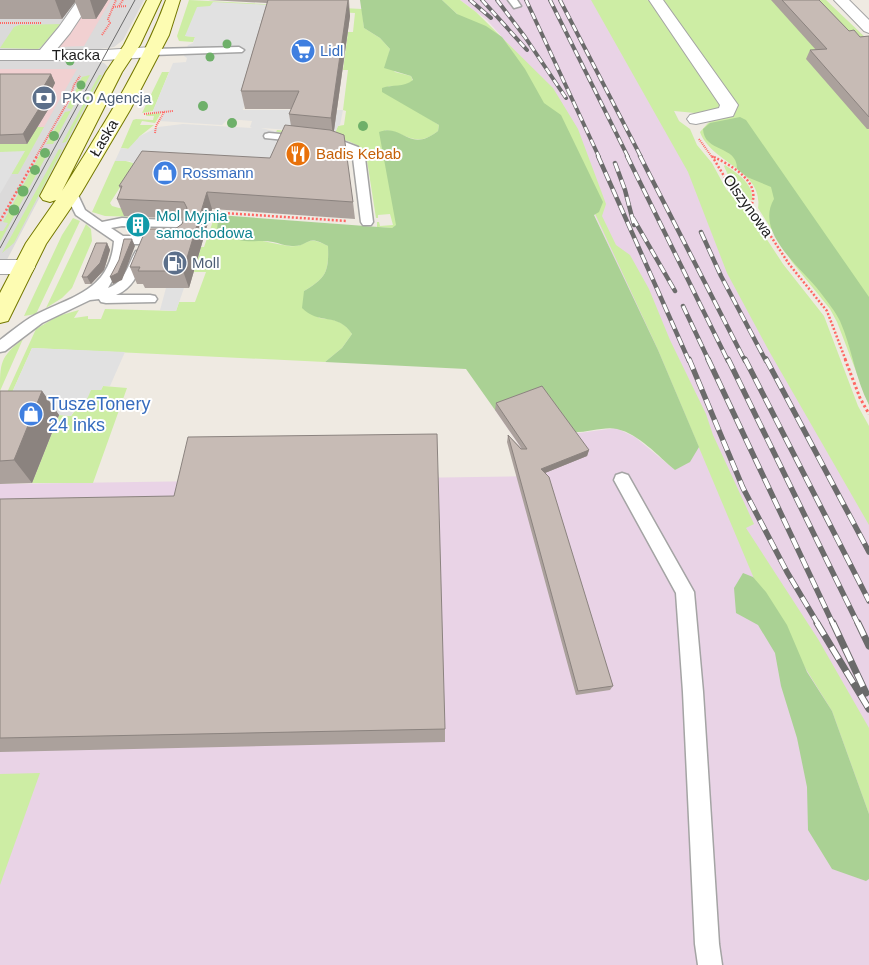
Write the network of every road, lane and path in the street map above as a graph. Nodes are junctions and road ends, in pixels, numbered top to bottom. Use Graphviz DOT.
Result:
graph roads {
  1 [pos="84,0"];
  2 [pos="116,0"];
  3 [pos="123,0"];
  4 [pos="154,0"];
  5 [pos="173,0"];
  6 [pos="656,0"];
  7 [pos="841,0"];
  8 [pos="119,6"];
  9 [pos="108,19"];
  10 [pos="0,23"];
  11 [pos="70,23"];
  12 [pos="869,28"];
  13 [pos="239,50"];
  14 [pos="152,52"];
  15 [pos="126,54"];
  16 [pos="0,55"];
  17 [pos="44,55"];
  18 [pos="83,73"];
  19 [pos="173,110"];
  20 [pos="164,112"];
  21 [pos="136,116"];
  22 [pos="696,119"];
  23 [pos="155,133"];
  24 [pos="269,136"];
  25 [pos="712,156"];
  26 [pos="71,193"];
  27 [pos="750,206"];
  28 [pos="202,211"];
  29 [pos="0,221"];
  30 [pos="367,222"];
  31 [pos="101,226"];
  32 [pos="120,240"];
  33 [pos="146,240"];
  34 [pos="36,243"];
  35 [pos="0,267"];
  36 [pos="24,267"];
  37 [pos="81,299"];
  38 [pos="150,299"];
  39 [pos="0,315"];
  40 [pos="0,347"];
  41 [pos="869,414"];
  42 [pos="622,480"];
  43 [pos="710,965"];
  1 -- 11 [label="street"];
  2 -- 9 [label="path"];
  3 -- 8 [label="path"];
  4 -- 15 [label="main road, Łaska"];
  5 -- 14 [label="main road, Łaska"];
  6 -- 22 [label="street"];
  7 -- 12 [label="street"];
  10 -- 11 [label="path"];
  11 -- 17 [label="street"];
  13 -- 14 [label="lane"];
  14 -- 15 [label="street, Tkacka"];
  14 -- 26 [label="main road, Łaska"];
  15 -- 17 [label="street, Tkacka"];
  15 -- 34 [label="main road, Łaska"];
  16 -- 17 [label="street, Tkacka"];
  18 -- 29 [label="path"];
  19 -- 20 [label="path"];
  20 -- 21 [label="path"];
  20 -- 23 [label="path"];
  22 -- 25 [label="path, Olszynowa"];
  24 -- 30 [label="lane"];
  25 -- 27 [label="path, Olszynowa"];
  25 -- 27 [label="path"];
  26 -- 31 [label="lane"];
  26 -- 34 [label="main road, Łaska"];
  27 -- 41 [label="path, Olszynowa"];
  28 -- 30 [label="path"];
  31 -- 32 [label="lane"];
  31 -- 33 [label="lane"];
  32 -- 33 [label="lane"];
  32 -- 37 [label="lane"];
  33 -- 37 [label="lane"];
  34 -- 36 [label="main road, Łaska"];
  35 -- 36 [label="street"];
  36 -- 39 [label="main road, Łaska"];
  37 -- 38 [label="lane"];
  37 -- 40 [label="lane"];
  42 -- 43 [label="lane"];
}
